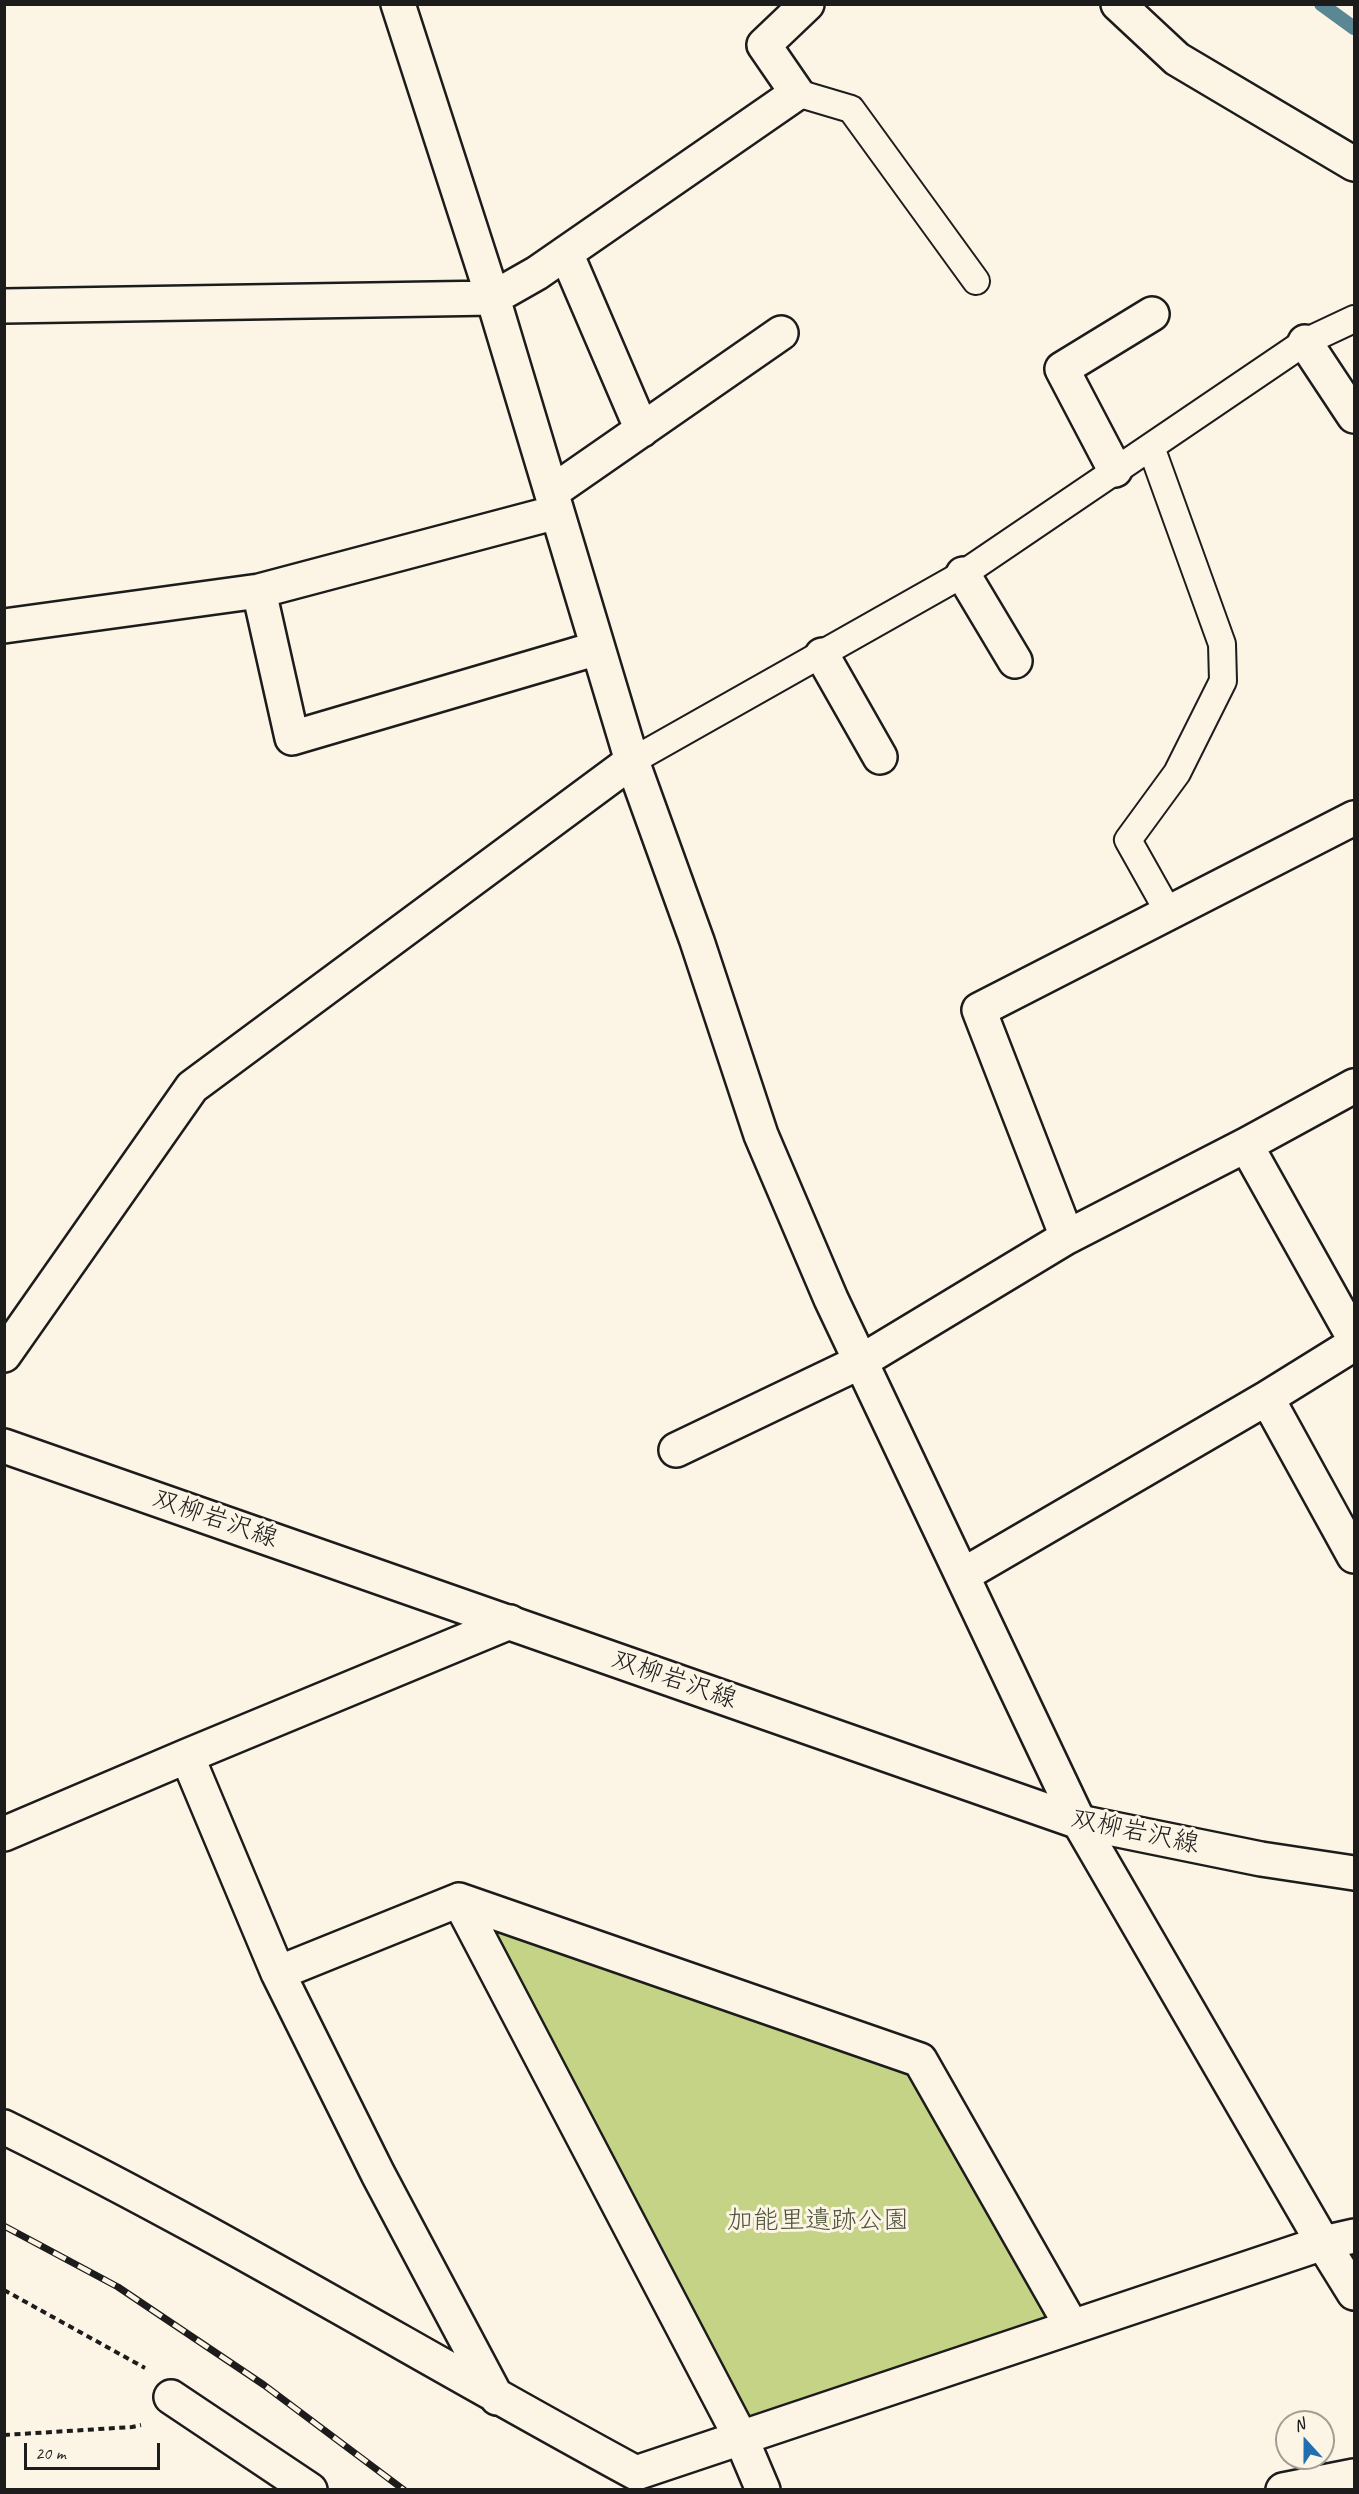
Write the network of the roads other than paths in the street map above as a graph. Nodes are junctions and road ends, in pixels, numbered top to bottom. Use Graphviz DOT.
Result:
graph roads {
  1 [pos="398,4"];
  2 [pos="807,4"];
  3 [pos="1118,4"];
  4 [pos="797,93"];
  5 [pos="1354,164"];
  6 [pos="566,253"];
  7 [pos="976,281"];
  8 [pos="493,298"];
  9 [pos="4,306"];
  10 [pos="1152,314"];
  11 [pos="1354,319"];
  12 [pos="781,333"];
  13 [pos="1305,342"];
  14 [pos="1354,416"];
  15 [pos="642,430"];
  16 [pos="1151,447"];
  17 [pos="1115,471"];
  18 [pos="554,502"];
  19 [pos="963,574"];
  20 [pos="259,591"];
  21 [pos="4,626"];
  22 [pos="598,648"];
  23 [pos="822,655"];
  24 [pos="1015,661"];
  25 [pos="880,757"];
  26 [pos="632,761"];
  27 [pos="1354,818"];
  28 [pos="1169,913"];
  29 [pos="1354,1086"];
  30 [pos="1246,1145"];
  31 [pos="1067,1237"];
  32 [pos="1354,1338"];
  33 [pos="1354,1344"];
  34 [pos="4,1355"];
  35 [pos="860,1362"];
  36 [pos="1267,1398"];
  37 [pos="4,1446"];
  38 [pos="675,1450"];
  39 [pos="1354,1556"];
  40 [pos="963,1575"];
  41 [pos="510,1622"];
  42 [pos="187,1755"];
  43 [pos="1079,1822"];
  44 [pos="4,1834"];
  45 [pos="1354,1873"];
  46 [pos="459,1900"];
  47 [pos="278,1973"];
  48 [pos="4,2127"];
  49 [pos="1354,2236"];
  50 [pos="1323,2243"];
  51 [pos="1354,2293"];
  52 [pos="1072,2327"];
  53 [pos="171,2397"];
  54 [pos="497,2397"];
  55 [pos="741,2438"];
  56 [pos="1354,2476"];
  57 [pos="310,2490"];
  58 [pos="763,2490"];
  59 [pos="1283,2490"];
  1 -- 8 [label="street"];
  2 -- 4 [label="street"];
  3 -- 5 [label="street"];
  4 -- 6 [label="street"];
  4 -- 7 [label="lane"];
  6 -- 8 [label="street"];
  6 -- 15 [label="street"];
  8 -- 9 [label="street"];
  8 -- 18 [label="street"];
  10 -- 17 [label="street"];
  11 -- 13 [label="lane"];
  12 -- 15 [label="street"];
  13 -- 14 [label="street"];
  13 -- 16 [label="lane"];
  15 -- 18 [label="street"];
  16 -- 17 [label="lane"];
  16 -- 28 [label="lane"];
  17 -- 19 [label="lane"];
  18 -- 20 [label="street"];
  18 -- 22 [label="street"];
  19 -- 23 [label="lane"];
  19 -- 24 [label="street"];
  20 -- 21 [label="street"];
  20 -- 22 [label="street"];
  22 -- 26 [label="street"];
  23 -- 25 [label="street"];
  23 -- 26 [label="lane"];
  26 -- 34 [label="street"];
  26 -- 35 [label="street"];
  27 -- 28 [label="street"];
  28 -- 31 [label="street"];
  29 -- 30 [label="street"];
  30 -- 31 [label="street"];
  30 -- 32 [label="street"];
  31 -- 35 [label="street"];
  33 -- 36 [label="street"];
  35 -- 38 [label="street"];
  35 -- 40 [label="street"];
  36 -- 39 [label="street"];
  36 -- 40 [label="street"];
  37 -- 41 [label="street, 双柳岩沢線"];
  40 -- 43 [label="street"];
  41 -- 42 [label="street"];
  41 -- 43 [label="street, 双柳岩沢線"];
  42 -- 44 [label="street"];
  42 -- 47 [label="street"];
  43 -- 45 [label="street, 双柳岩沢線"];
  43 -- 50 [label="street"];
  46 -- 47 [label="street"];
  46 -- 52 [label="street"];
  46 -- 55 [label="street"];
  47 -- 54 [label="street"];
  48 -- 54 [label="street"];
  49 -- 50 [label="street"];
  50 -- 51 [label="street"];
  50 -- 52 [label="street"];
  52 -- 55 [label="street"];
  53 -- 57 [label="street"];
  54 -- 55 [label="street"];
  55 -- 58 [label="street"];
  56 -- 59 [label="street"];
}
